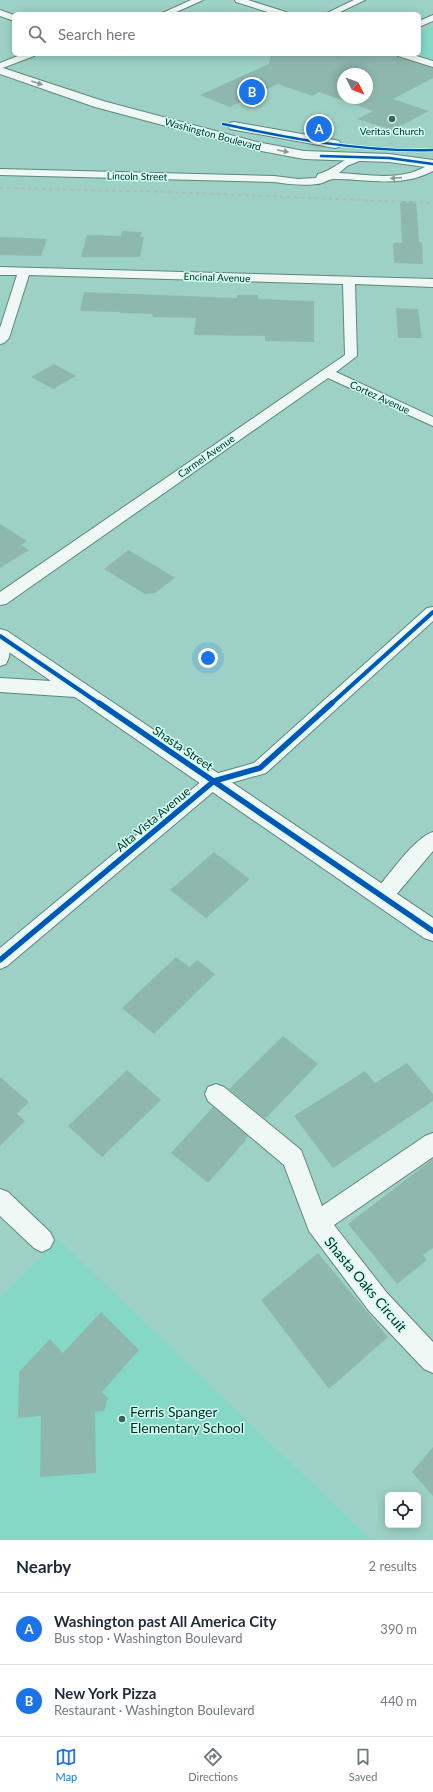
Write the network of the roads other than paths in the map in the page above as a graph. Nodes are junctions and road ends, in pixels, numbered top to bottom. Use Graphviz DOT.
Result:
graph roads {
  1 [pos="199,0"];
  2 [pos="239,0"];
  3 [pos="361,0"];
  4 [pos="169,12"];
  5 [pos="276,12"];
  6 [pos="334,12"];
  7 [pos="0,13"];
  8 [pos="12,17"];
  9 [pos="433,18"];
  10 [pos="421,23"];
  11 [pos="0,56"];
  12 [pos="26,56"];
  13 [pos="407,56"];
  14 [pos="13,61"];
  15 [pos="433,64"];
  16 [pos="0,66"];
  17 [pos="27,66"];
  18 [pos="0,70"];
  19 [pos="61,79"];
  20 [pos="433,150"];
  21 [pos="321,156"];
  22 [pos="360,157"];
  23 [pos="433,163"];
  24 [pos="0,172"];
  25 [pos="329,176"];
  26 [pos="297,177"];
  27 [pos="274,179"];
  28 [pos="0,271"];
  29 [pos="24,272"];
  30 [pos="349,281"];
  31 [pos="433,283"];
  32 [pos="0,340"];
  33 [pos="327,373"];
  34 [pos="433,422"];
  35 [pos="0,600"];
  36 [pos="433,612"];
  37 [pos="0,638"];
  38 [pos="0,660"];
  39 [pos="0,685"];
  40 [pos="79,690"];
  41 [pos="214,781"];
  42 [pos="433,839"];
  43 [pos="383,896"];
  44 [pos="433,931"];
  45 [pos="0,960"];
  46 [pos="216,1094"];
  47 [pos="433,1144"];
  48 [pos="0,1200"];
  49 [pos="317,1223"];
  50 [pos="42,1240"];
  51 [pos="433,1360"];
  1 -- 4 [label="street"];
  2 -- 5 [label="street"];
  3 -- 6 [label="street"];
  7 -- 8 [label="street"];
  9 -- 10 [label="street"];
  11 -- 14 [label="main road"];
  12 -- 14 [label="street"];
  13 -- 15 [label="street"];
  14 -- 16 [label="street"];
  14 -- 17 [label="main road"];
  18 -- 21 [label="main road, Washington Boulevard, one-way"];
  19 -- 20 [label="main road, Washington Boulevard"];
  21 -- 22 [label="main road, Washington Boulevard"];
  21 -- 26 [label="street, Lincoln Street"];
  22 -- 23 [label="main road, Washington Boulevard"];
  22 -- 25 [label="street, Lincoln Street"];
  23 -- 25 [label="street, Lincoln Street, one-way"];
  24 -- 27 [label="street, Lincoln Street"];
  25 -- 26 [label="street, Lincoln Street"];
  25 -- 27 [label="street, Lincoln Street"];
  26 -- 27 [label="street, Lincoln Street"];
  28 -- 29 [label="street, Encinal Avenue"];
  29 -- 30 [label="street, Encinal Avenue"];
  29 -- 32 [label="street"];
  30 -- 31 [label="street, Encinal Avenue"];
  30 -- 33 [label="street, Carmel Avenue"];
  33 -- 34 [label="street, Cortez Avenue"];
  33 -- 35 [label="street, Carmel Avenue"];
  36 -- 41 [label="street, Alta Vista Avenue"];
  37 -- 38 [label="street, Shasta Street"];
  37 -- 40 [label="main road, Shasta Street"];
  39 -- 40 [label="main road"];
  40 -- 41 [label="main road, Shasta Street"];
  41 -- 43 [label="main road, Shasta Street"];
  41 -- 45 [label="street, Alta Vista Avenue"];
  42 -- 43 [label="street"];
  43 -- 44 [label="main road, Shasta Street"];
  46 -- 49 [label="street, Shasta Oaks Circuit"];
  47 -- 49 [label="street, Shasta Oaks Circuit"];
  48 -- 50 [label="street"];
  49 -- 51 [label="street, Shasta Oaks Circuit"];
}
